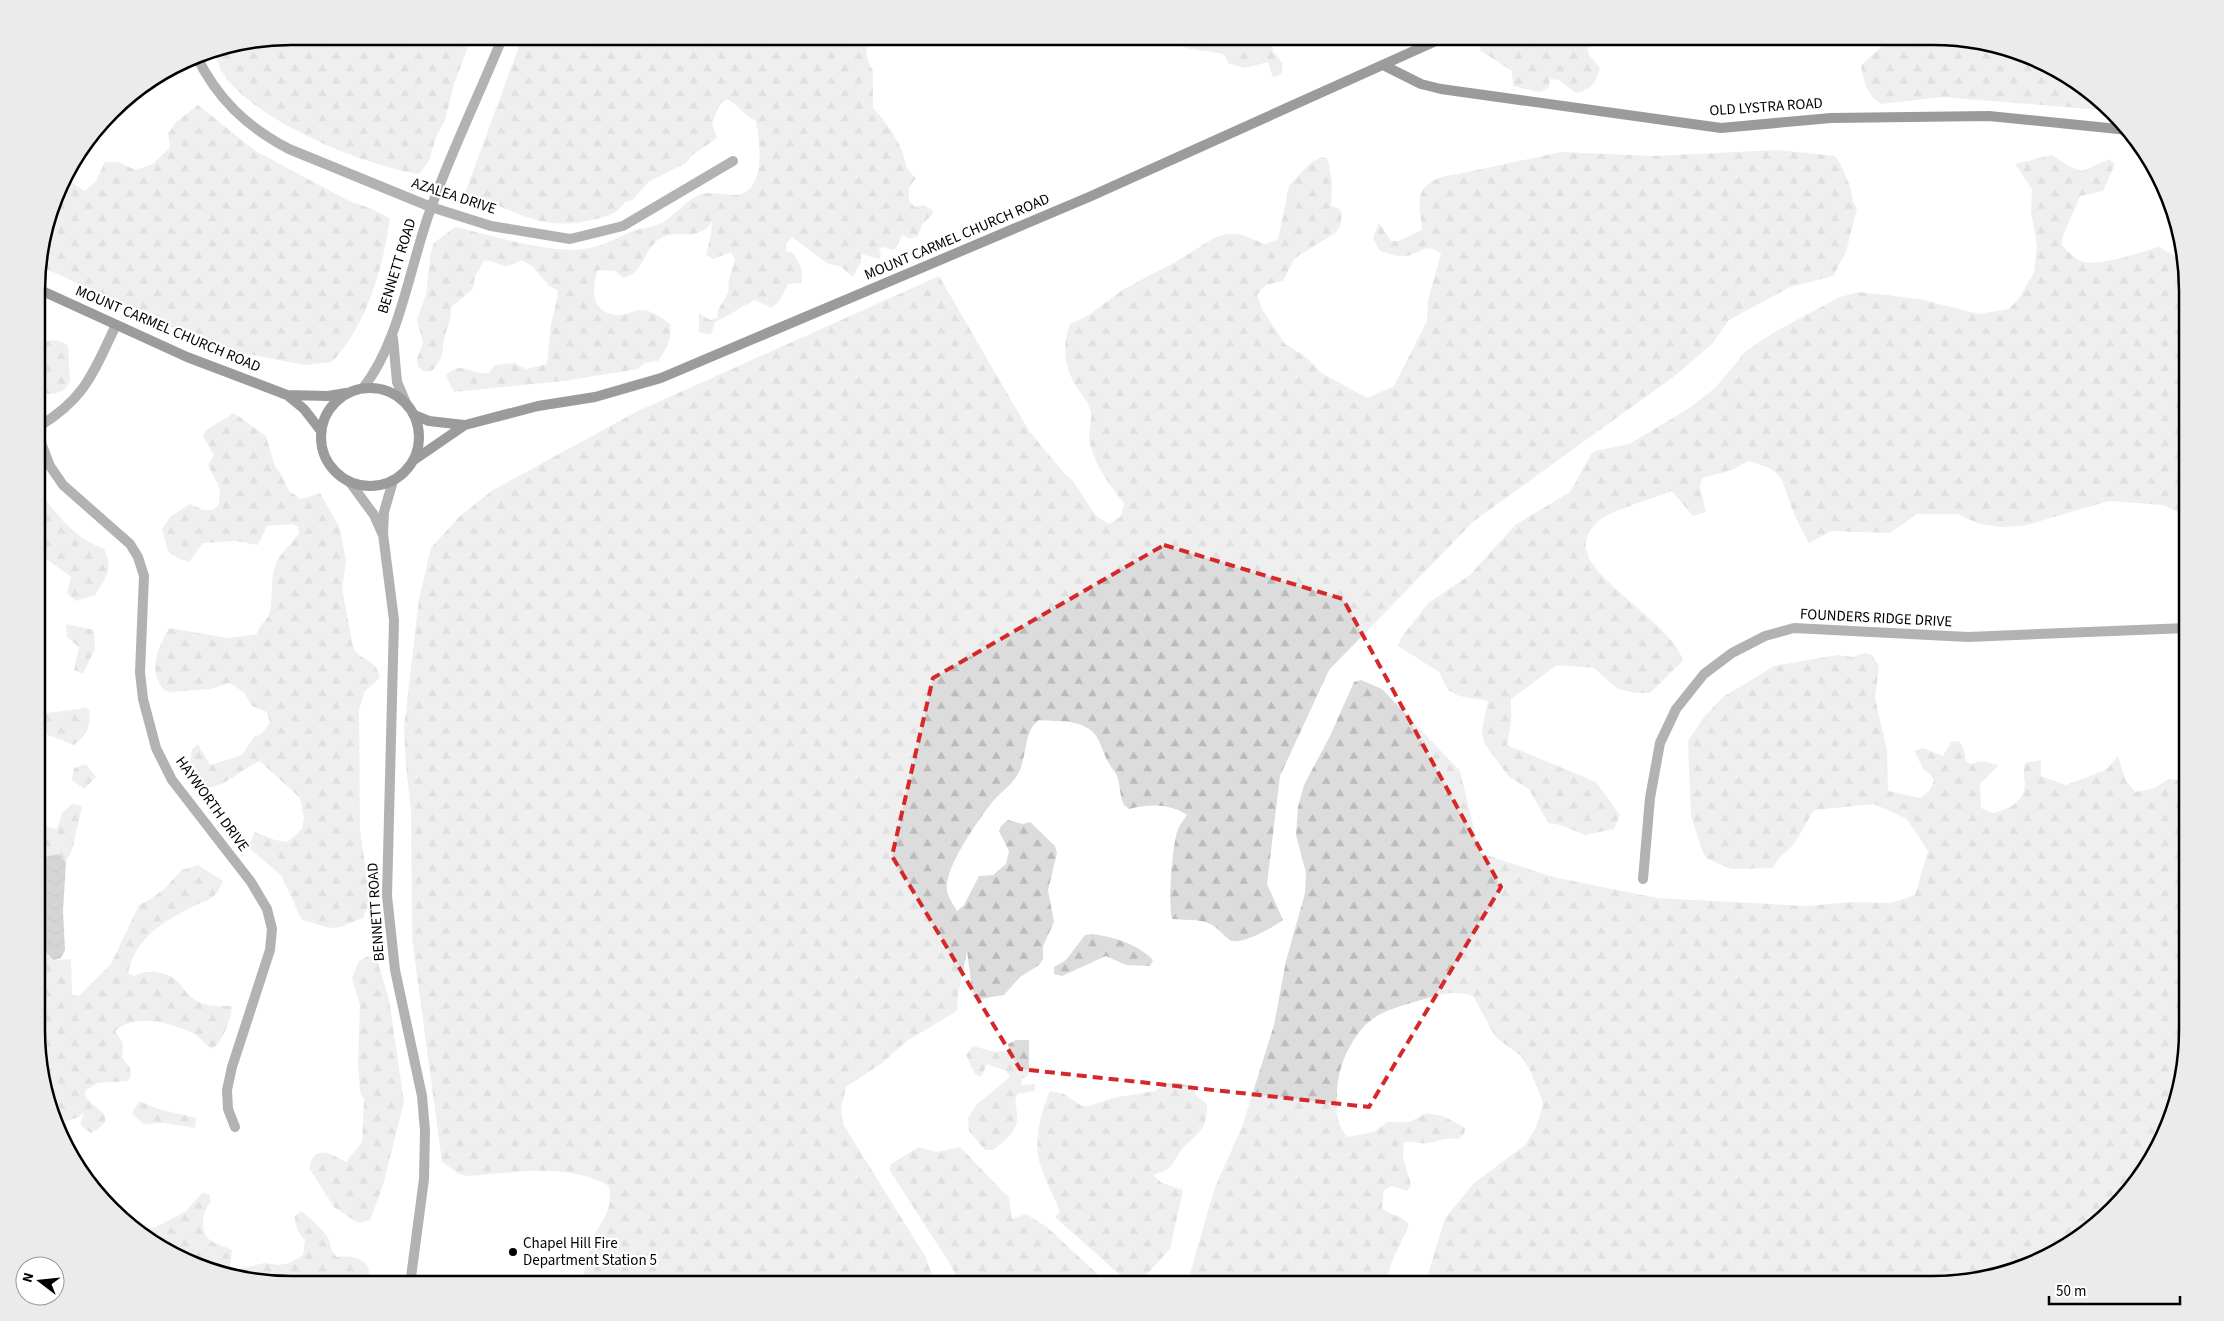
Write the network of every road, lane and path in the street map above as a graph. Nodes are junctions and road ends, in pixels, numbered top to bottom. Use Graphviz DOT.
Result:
graph roads {
  1 [pos="499,45"];
  2 [pos="1427,45"];
  3 [pos="200,63"];
  4 [pos="1383,65"];
  5 [pos="2118,129"];
  6 [pos="733,161"];
  7 [pos="431,207"];
  8 [pos="45,292"];
  9 [pos="116,325"];
  10 [pos="392,335"];
  11 [pos="363,388"];
  12 [pos="348,393"];
  13 [pos="287,395"];
  14 [pos="406,403"];
  15 [pos="414,416"];
  16 [pos="45,423"];
  17 [pos="465,425"];
  18 [pos="321,431"];
  19 [pos="45,453"];
  20 [pos="414,460"];
  21 [pos="349,481"];
  22 [pos="393,481"];
  23 [pos="383,534"];
  24 [pos="2179,628"];
  25 [pos="1643,878"];
  26 [pos="235,1127"];
  27 [pos="411,1276"];
  1 -- 7 [label="street, BENNETT ROAD"];
  2 -- 4 [label="main road, MOUNT CARMEL CHURCH ROAD"];
  3 -- 7 [label="street, AZALEA DRIVE"];
  4 -- 5 [label="main road, OLD LYSTRA ROAD"];
  4 -- 17 [label="main road, MOUNT CARMEL CHURCH ROAD"];
  6 -- 7 [label="street, AZALEA DRIVE"];
  7 -- 10 [label="street, BENNETT ROAD"];
  8 -- 9 [label="main road, MOUNT CARMEL CHURCH ROAD"];
  9 -- 13 [label="main road, MOUNT CARMEL CHURCH ROAD"];
  9 -- 16 [label="street"];
  10 -- 11 [label="street, BENNETT ROAD"];
  10 -- 14 [label="street, BENNETT ROAD"];
  11 -- 12 [label="main road"];
  11 -- 14 [label="main road"];
  12 -- 13 [label="main road, MOUNT CARMEL CHURCH ROAD"];
  12 -- 18 [label="main road"];
  13 -- 18 [label="main road, MOUNT CARMEL CHURCH ROAD"];
  14 -- 15 [label="main road"];
  15 -- 17 [label="main road, MOUNT CARMEL CHURCH ROAD"];
  15 -- 20 [label="main road"];
  17 -- 20 [label="main road, MOUNT CARMEL CHURCH ROAD"];
  18 -- 21 [label="main road"];
  19 -- 26 [label="street, HAYWORTH DRIVE"];
  20 -- 22 [label="main road"];
  21 -- 22 [label="main road"];
  21 -- 23 [label="street, BENNETT ROAD"];
  22 -- 23 [label="street, BENNETT ROAD"];
  23 -- 27 [label="street, BENNETT ROAD"];
  24 -- 25 [label="street, FOUNDERS RIDGE DRIVE"];
}
